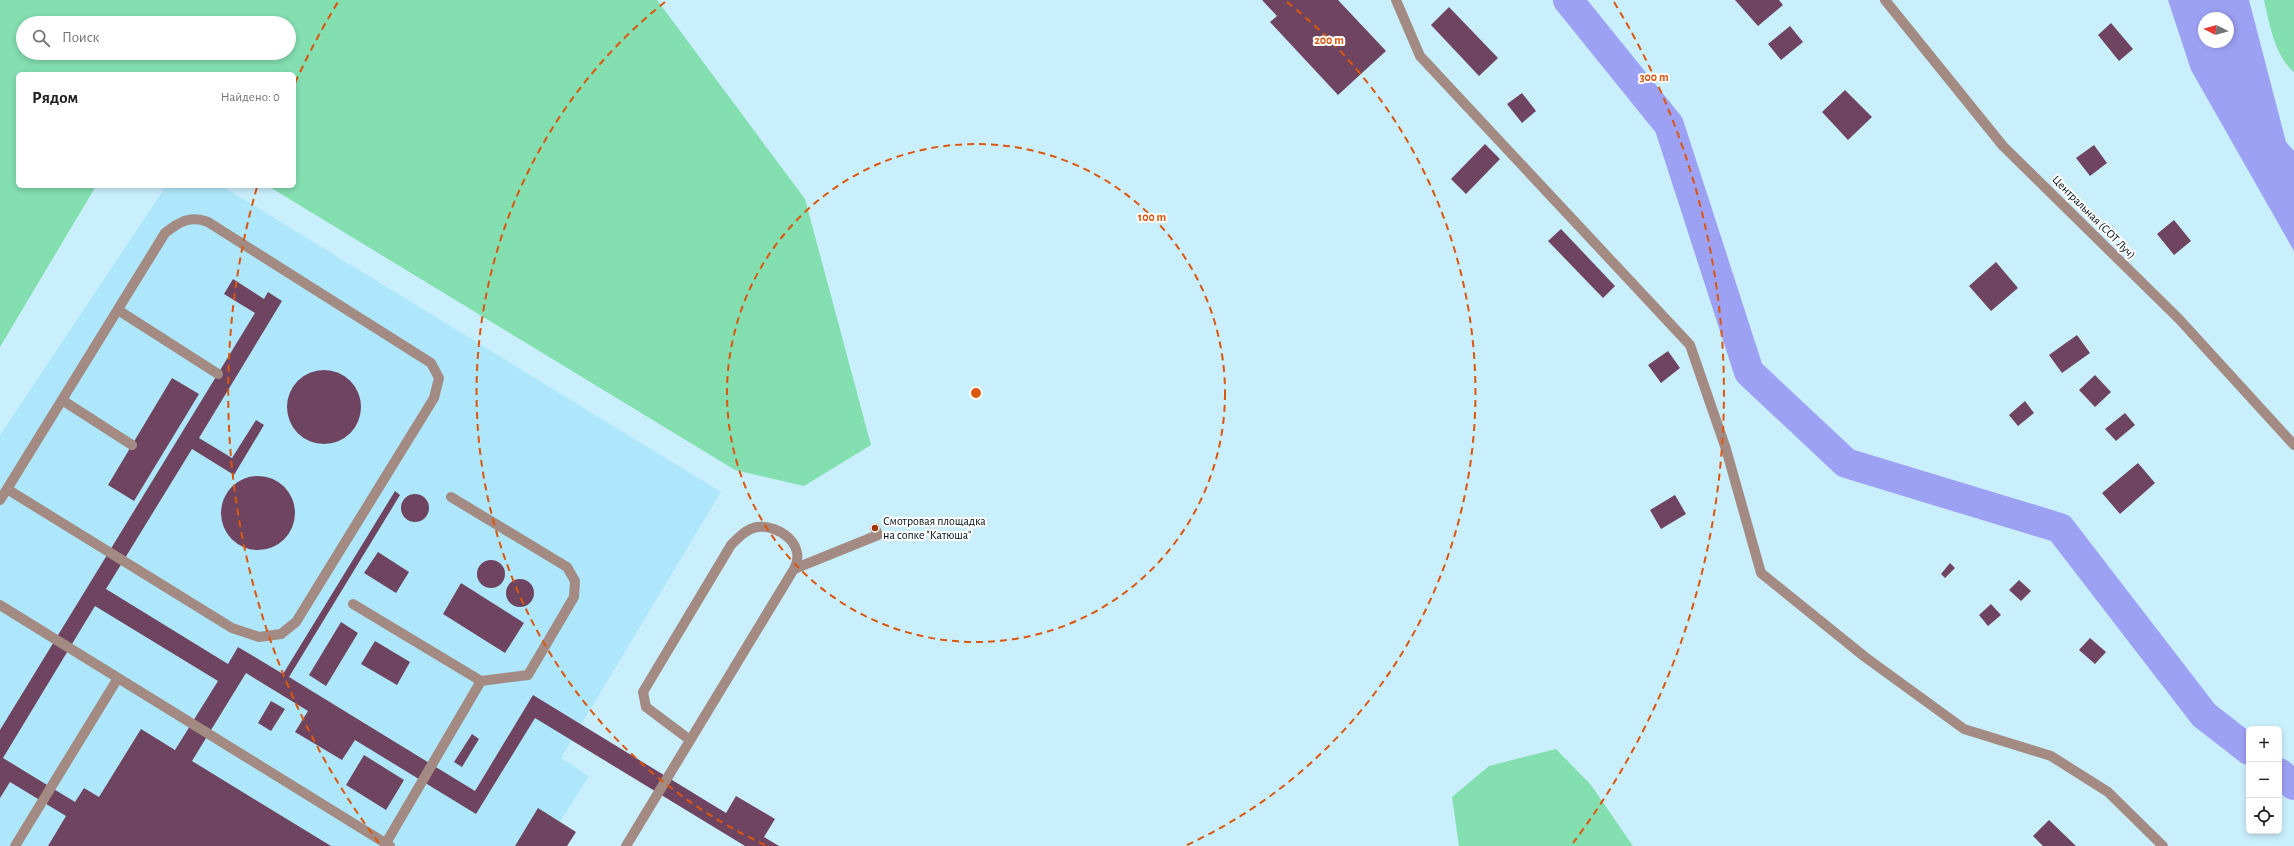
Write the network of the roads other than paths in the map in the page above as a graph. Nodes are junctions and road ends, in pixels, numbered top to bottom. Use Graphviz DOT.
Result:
graph roads {
  1 [pos="1396,0"];
  2 [pos="1885,0"];
  3 [pos="118,310"];
  4 [pos="218,374"];
  5 [pos="62,400"];
  6 [pos="132,445"];
  7 [pos="2294,445"];
  8 [pos="7,489"];
  9 [pos="451,497"];
  10 [pos="0,500"];
  11 [pos="875,528"];
  12 [pos="794,569"];
  13 [pos="353,604"];
  14 [pos="0,605"];
  15 [pos="118,678"];
  16 [pos="481,680"];
  17 [pos="690,740"];
  18 [pos="388,845"];
  19 [pos="15,846"];
  20 [pos="626,846"];
  21 [pos="2163,846"];
  1 -- 21 [label="street"];
  2 -- 7 [label="street, Центральная (СОТ Луч)"];
  3 -- 4 [label="street"];
  3 -- 5 [label="street"];
  3 -- 8 [label="street"];
  5 -- 6 [label="street"];
  5 -- 8 [label="street"];
  8 -- 10 [label="street"];
  9 -- 16 [label="street"];
  11 -- 12 [label="street"];
  12 -- 17 [label="street"];
  12 -- 17 [label="street"];
  13 -- 16 [label="street"];
  14 -- 15 [label="street"];
  15 -- 18 [label="street"];
  15 -- 19 [label="street"];
  16 -- 18 [label="street"];
  17 -- 20 [label="street"];
}
